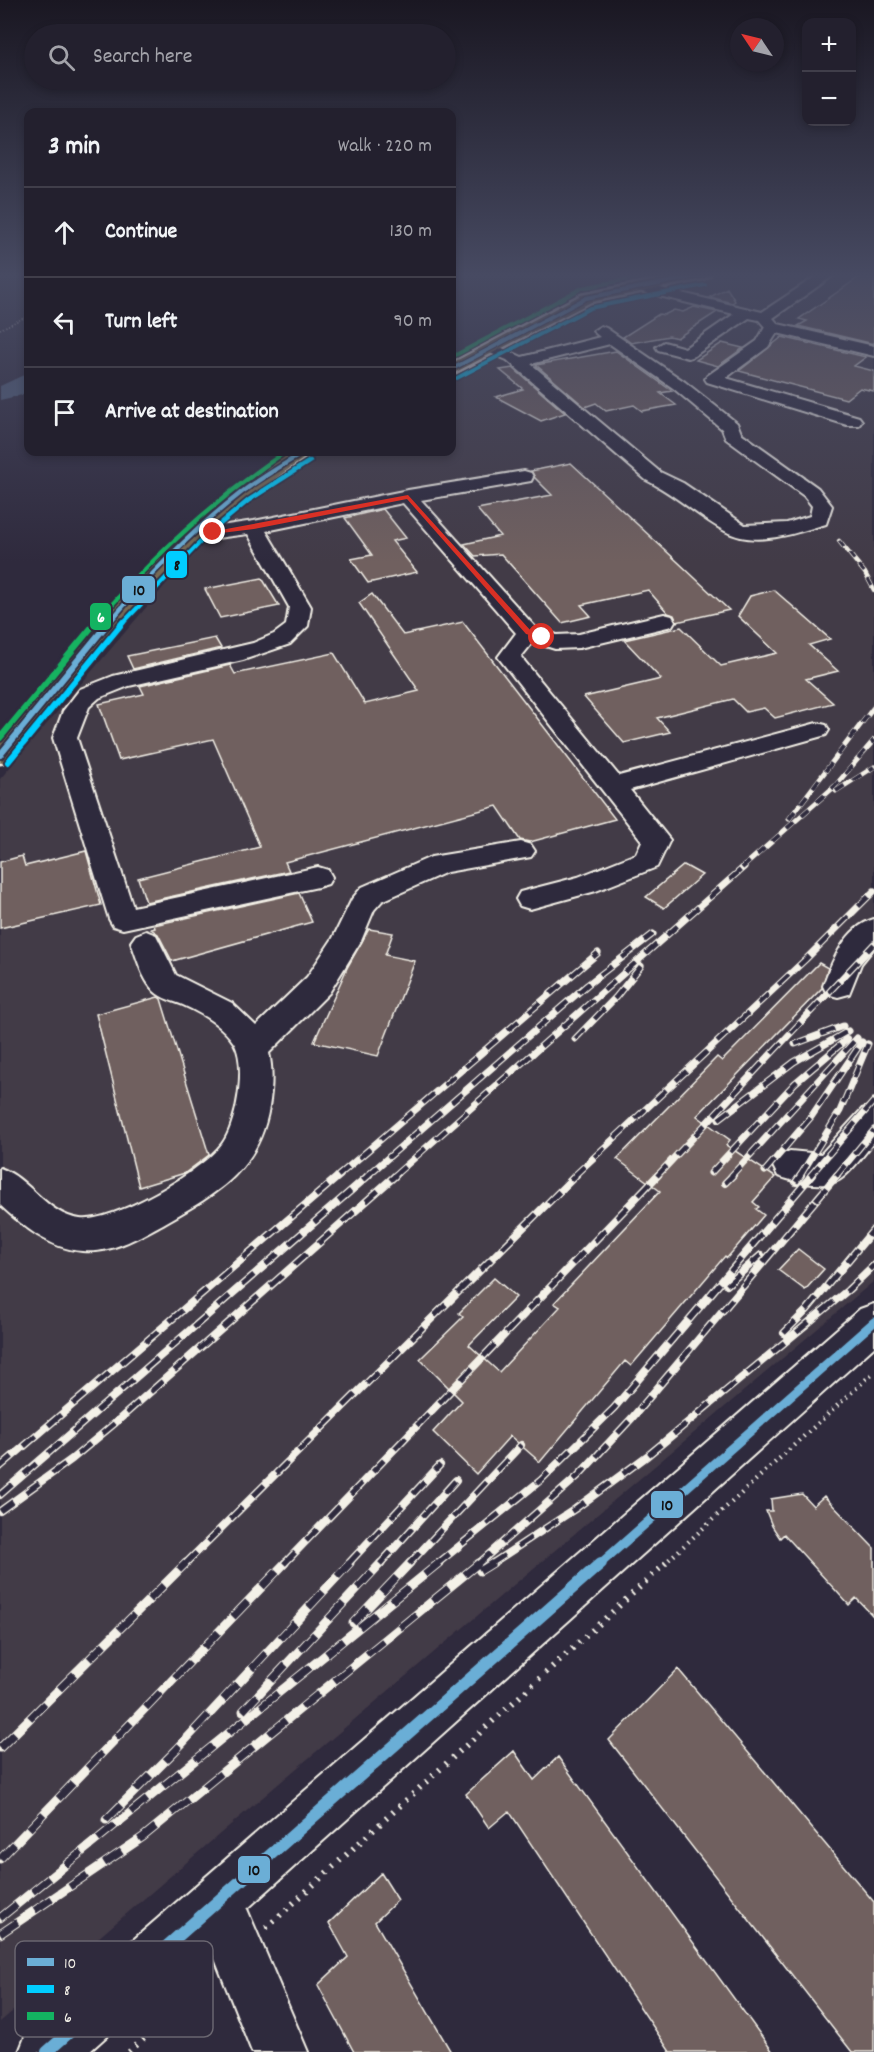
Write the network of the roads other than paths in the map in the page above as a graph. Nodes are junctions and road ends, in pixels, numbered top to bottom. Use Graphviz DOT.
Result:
graph roads {
  1 [pos="529,371"];
  2 [pos="658,371"];
  3 [pos="725,371"];
  4 [pos="853,421"];
  5 [pos="298,456"];
  6 [pos="524,477"];
  7 [pos="408,496"];
  8 [pos="254,527"];
  9 [pos="193,535"];
  10 [pos="664,621"];
  11 [pos="528,633"];
  12 [pos="817,730"];
  13 [pos="0,755"];
  14 [pos="613,786"];
  15 [pos="520,851"];
  16 [pos="318,877"];
  17 [pos="530,899"];
  18 [pos="874,929"];
  19 [pos="146,942"];
  20 [pos="838,986"];
  21 [pos="253,1048"];
  22 [pos="874,1119"];
  23 [pos="790,1166"];
  24 [pos="0,1183"];
  25 [pos="874,1322"];
  26 [pos="217,1900"];
  27 [pos="171,1941"];
  28 [pos="64,2037"];
  29 [pos="47,2052"];
  30 [pos="280,2052"];
  1 -- 2 [label="street"];
  3 -- 4 [label="street"];
  5 -- 9 [label="main road"];
  6 -- 7 [label="street"];
  7 -- 8 [label="street"];
  7 -- 11 [label="street"];
  8 -- 9 [label="street"];
  8 -- 16 [label="street"];
  9 -- 13 [label="main road"];
  10 -- 11 [label="street"];
  11 -- 14 [label="street"];
  12 -- 14 [label="street"];
  14 -- 17 [label="street"];
  15 -- 21 [label="street"];
  18 -- 20 [label="street"];
  19 -- 21 [label="street"];
  21 -- 24 [label="street"];
  22 -- 23 [label="street"];
  25 -- 26 [label="street"];
  26 -- 27 [label="street"];
  26 -- 30 [label="street"];
  28 -- 29 [label="street"];
}
